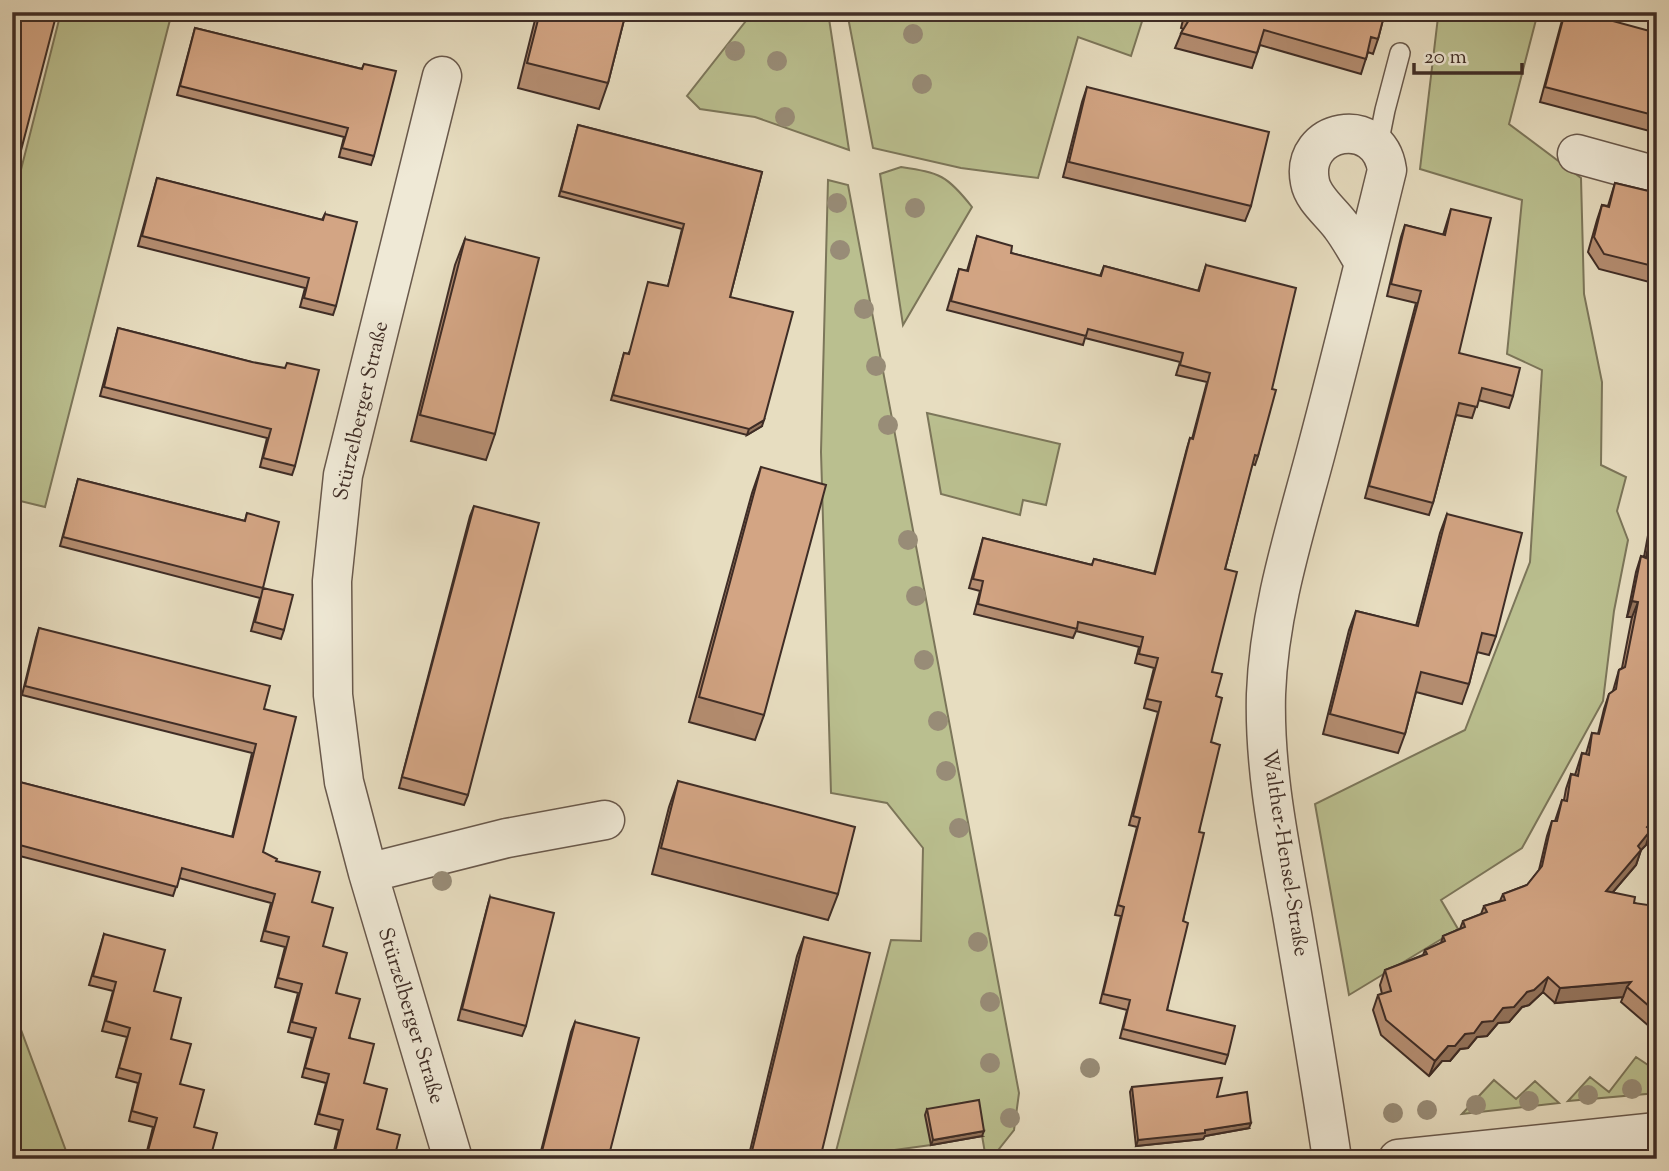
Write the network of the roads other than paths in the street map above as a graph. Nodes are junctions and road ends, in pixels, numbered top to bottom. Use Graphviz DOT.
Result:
graph roads {
  1 [pos="1400,53"];
  2 [pos="442,76"];
  3 [pos="1378,145"];
  4 [pos="1577,155"];
  5 [pos="1657,176"];
  6 [pos="1364,263"];
  7 [pos="605,820"];
  8 [pos="368,873"];
  9 [pos="1657,1132"];
  10 [pos="453,1159"];
  11 [pos="1332,1159"];
  12 [pos="1398,1159"];
  1 -- 3 [label="lane"];
  2 -- 8 [label="street, Stürzelberger Straße"];
  3 -- 6 [label="street, Walther-Hensel-Straße"];
  3 -- 6 [label="street"];
  4 -- 5 [label="street"];
  6 -- 11 [label="street, Walther-Hensel-Straße"];
  7 -- 8 [label="street"];
  8 -- 10 [label="street, Stürzelberger Straße"];
  9 -- 12 [label="street"];
}
